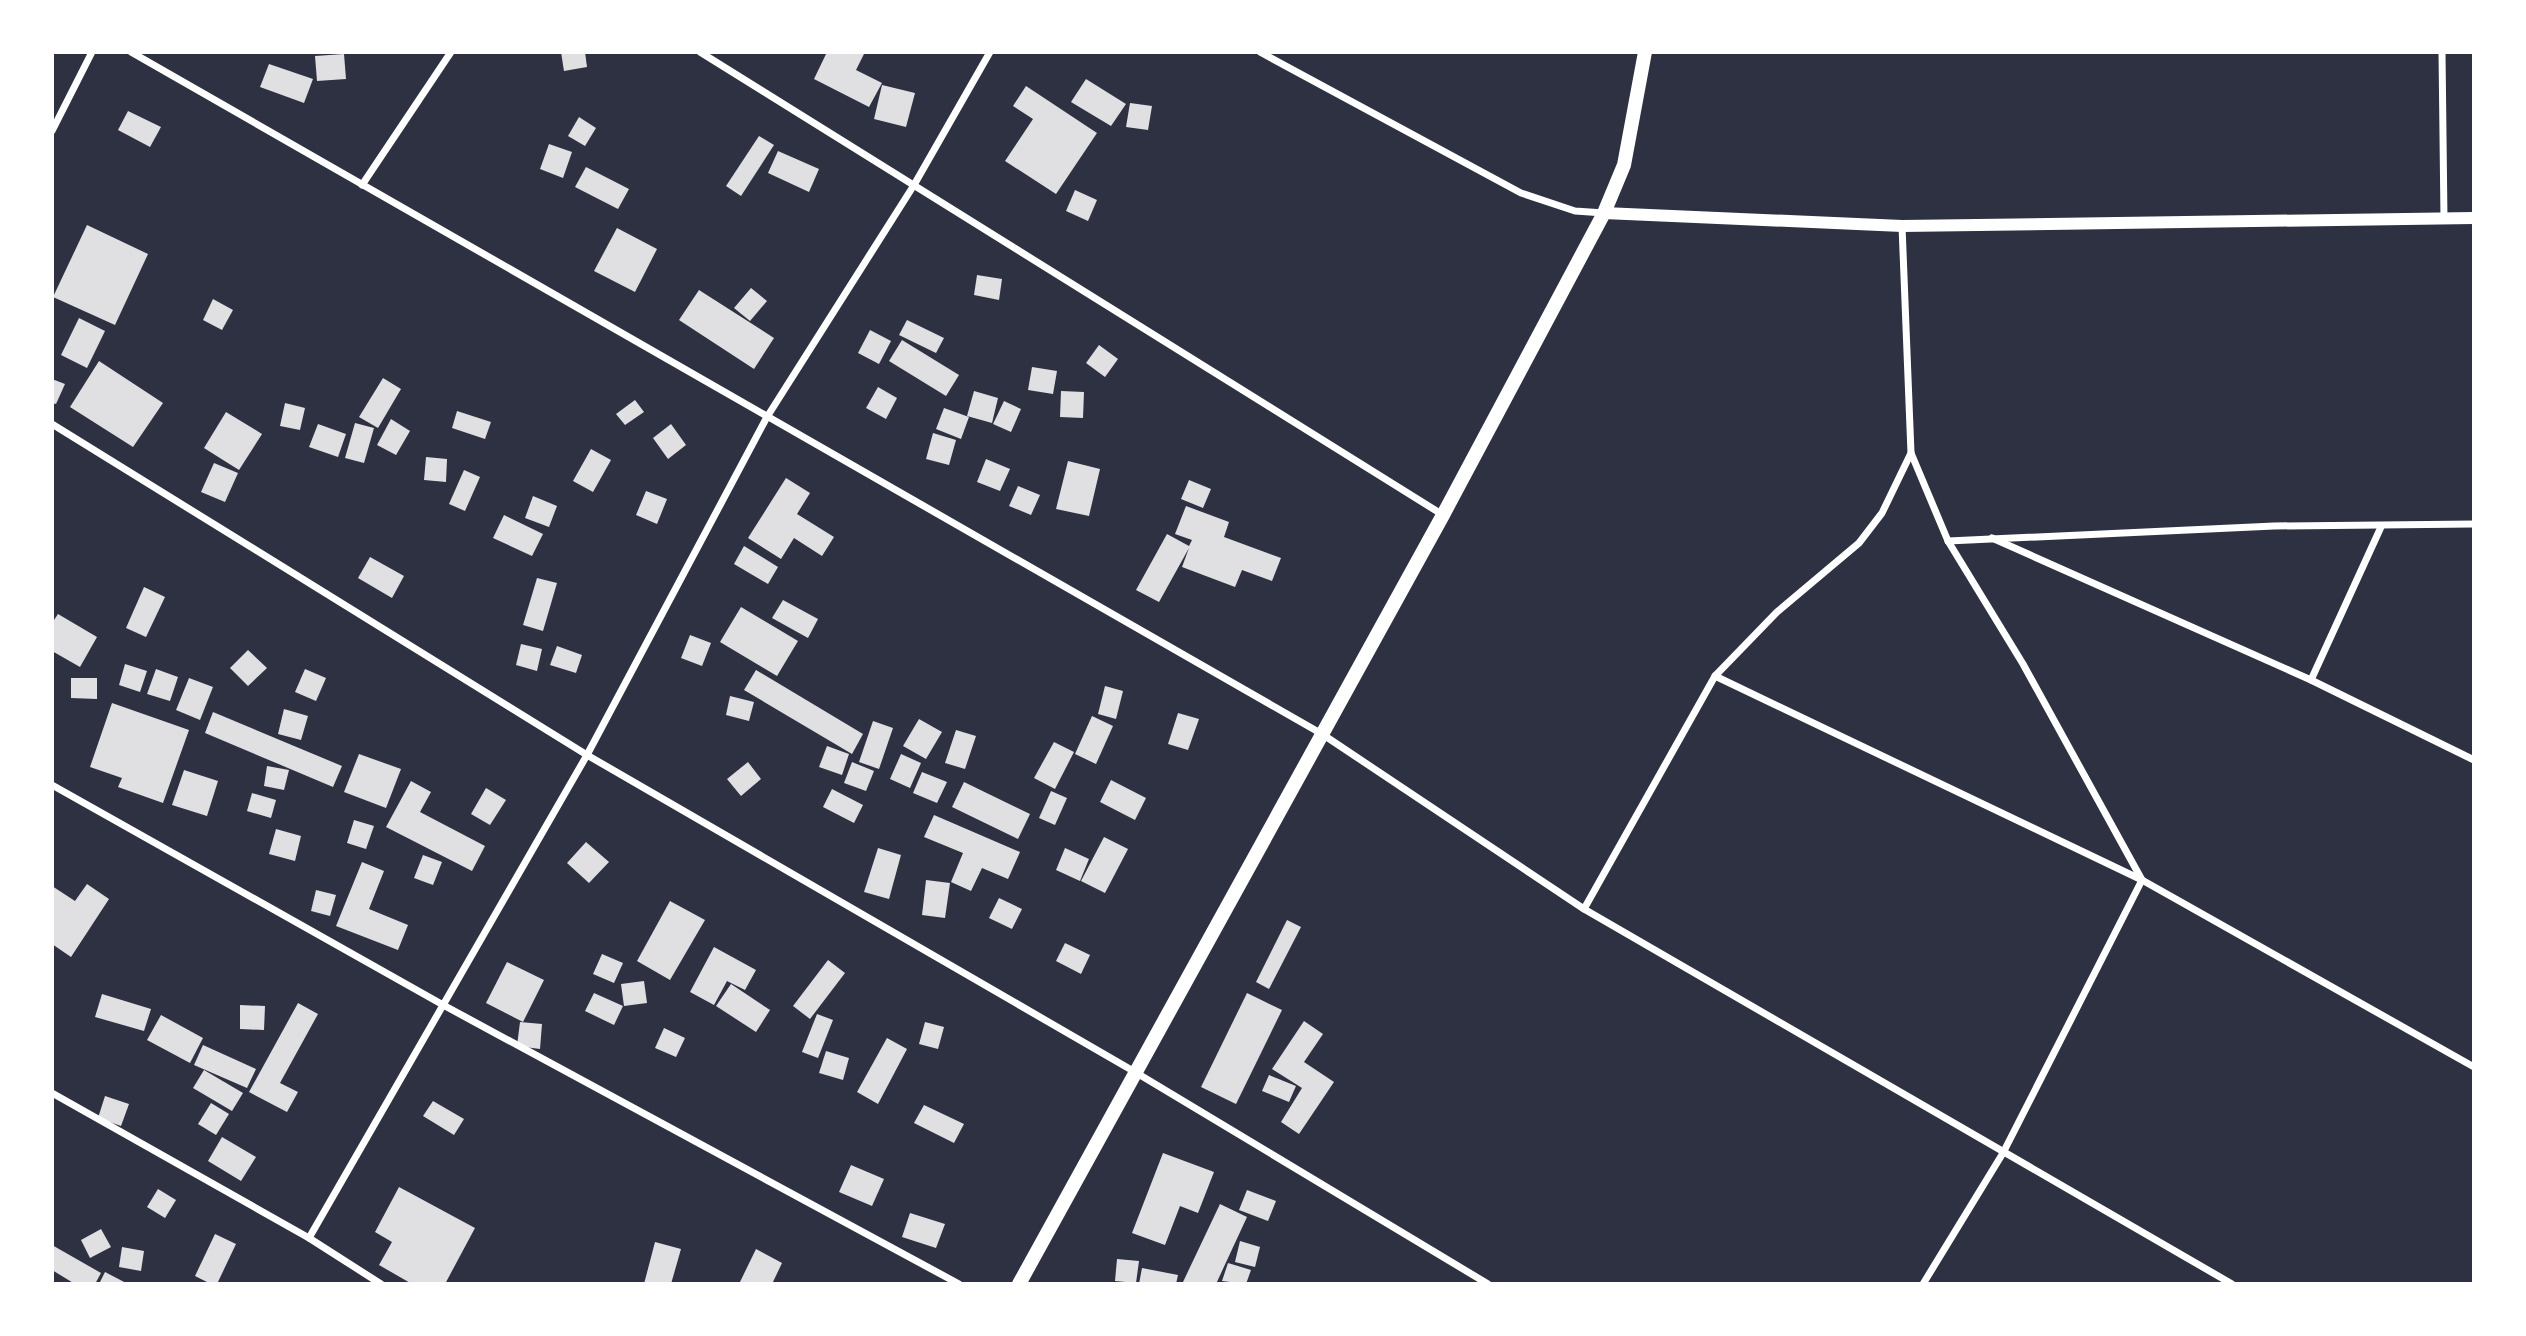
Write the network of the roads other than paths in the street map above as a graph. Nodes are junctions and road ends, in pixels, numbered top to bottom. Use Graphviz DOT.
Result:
graph roads {
  1 [pos="92,52"];
  2 [pos="131,52"];
  3 [pos="451,52"];
  4 [pos="700,52"];
  5 [pos="990,52"];
  6 [pos="1260,52"];
  7 [pos="1645,52"];
  8 [pos="2442,52"];
  9 [pos="52,131"];
  10 [pos="362,185"];
  11 [pos="914,185"];
  12 [pos="1604,213"];
  13 [pos="2473,218"];
  14 [pos="2444,219"];
  15 [pos="1902,226"];
  16 [pos="767,417"];
  17 [pos="52,424"];
  18 [pos="1911,453"];
  19 [pos="1443,515"];
  20 [pos="2473,524"];
  21 [pos="2381,527"];
  22 [pos="1992,538"];
  23 [pos="1948,541"];
  24 [pos="1715,676"];
  25 [pos="2311,680"];
  26 [pos="1322,734"];
  27 [pos="587,755"];
  28 [pos="2473,760"];
  29 [pos="52,785"];
  30 [pos="2142,880"];
  31 [pos="1584,909"];
  32 [pos="445,1006"];
  33 [pos="2473,1067"];
  34 [pos="1135,1072"];
  35 [pos="52,1093"];
  36 [pos="2003,1153"];
  37 [pos="309,1238"];
  38 [pos="381,1283"];
  39 [pos="959,1283"];
  40 [pos="1019,1283"];
  41 [pos="1488,1283"];
  42 [pos="1923,1283"];
  43 [pos="2232,1283"];
  1 -- 9 [label="street"];
  2 -- 10 [label="street"];
  3 -- 10 [label="street"];
  4 -- 11 [label="street"];
  5 -- 11 [label="street"];
  6 -- 12 [label="street"];
  7 -- 12 [label="main road"];
  8 -- 14 [label="street"];
  10 -- 16 [label="street"];
  11 -- 16 [label="street"];
  11 -- 19 [label="street"];
  12 -- 15 [label="street"];
  12 -- 19 [label="main road"];
  13 -- 14 [label="street"];
  14 -- 15 [label="street"];
  15 -- 18 [label="street"];
  16 -- 26 [label="street"];
  16 -- 27 [label="street"];
  17 -- 27 [label="street"];
  18 -- 23 [label="street"];
  18 -- 24 [label="street"];
  19 -- 26 [label="main road"];
  20 -- 21 [label="street"];
  21 -- 22 [label="street"];
  21 -- 25 [label="street"];
  22 -- 23 [label="street"];
  22 -- 25 [label="street"];
  23 -- 30 [label="street"];
  24 -- 30 [label="street"];
  24 -- 31 [label="street"];
  25 -- 28 [label="street"];
  26 -- 31 [label="street"];
  26 -- 34 [label="main road"];
  27 -- 32 [label="street"];
  27 -- 34 [label="street"];
  29 -- 32 [label="street"];
  30 -- 33 [label="street"];
  30 -- 36 [label="street"];
  31 -- 36 [label="street"];
  32 -- 37 [label="street"];
  32 -- 39 [label="street"];
  34 -- 40 [label="main road"];
  34 -- 41 [label="street"];
  35 -- 37 [label="street"];
  36 -- 42 [label="street"];
  36 -- 43 [label="street"];
  37 -- 38 [label="street"];
}
